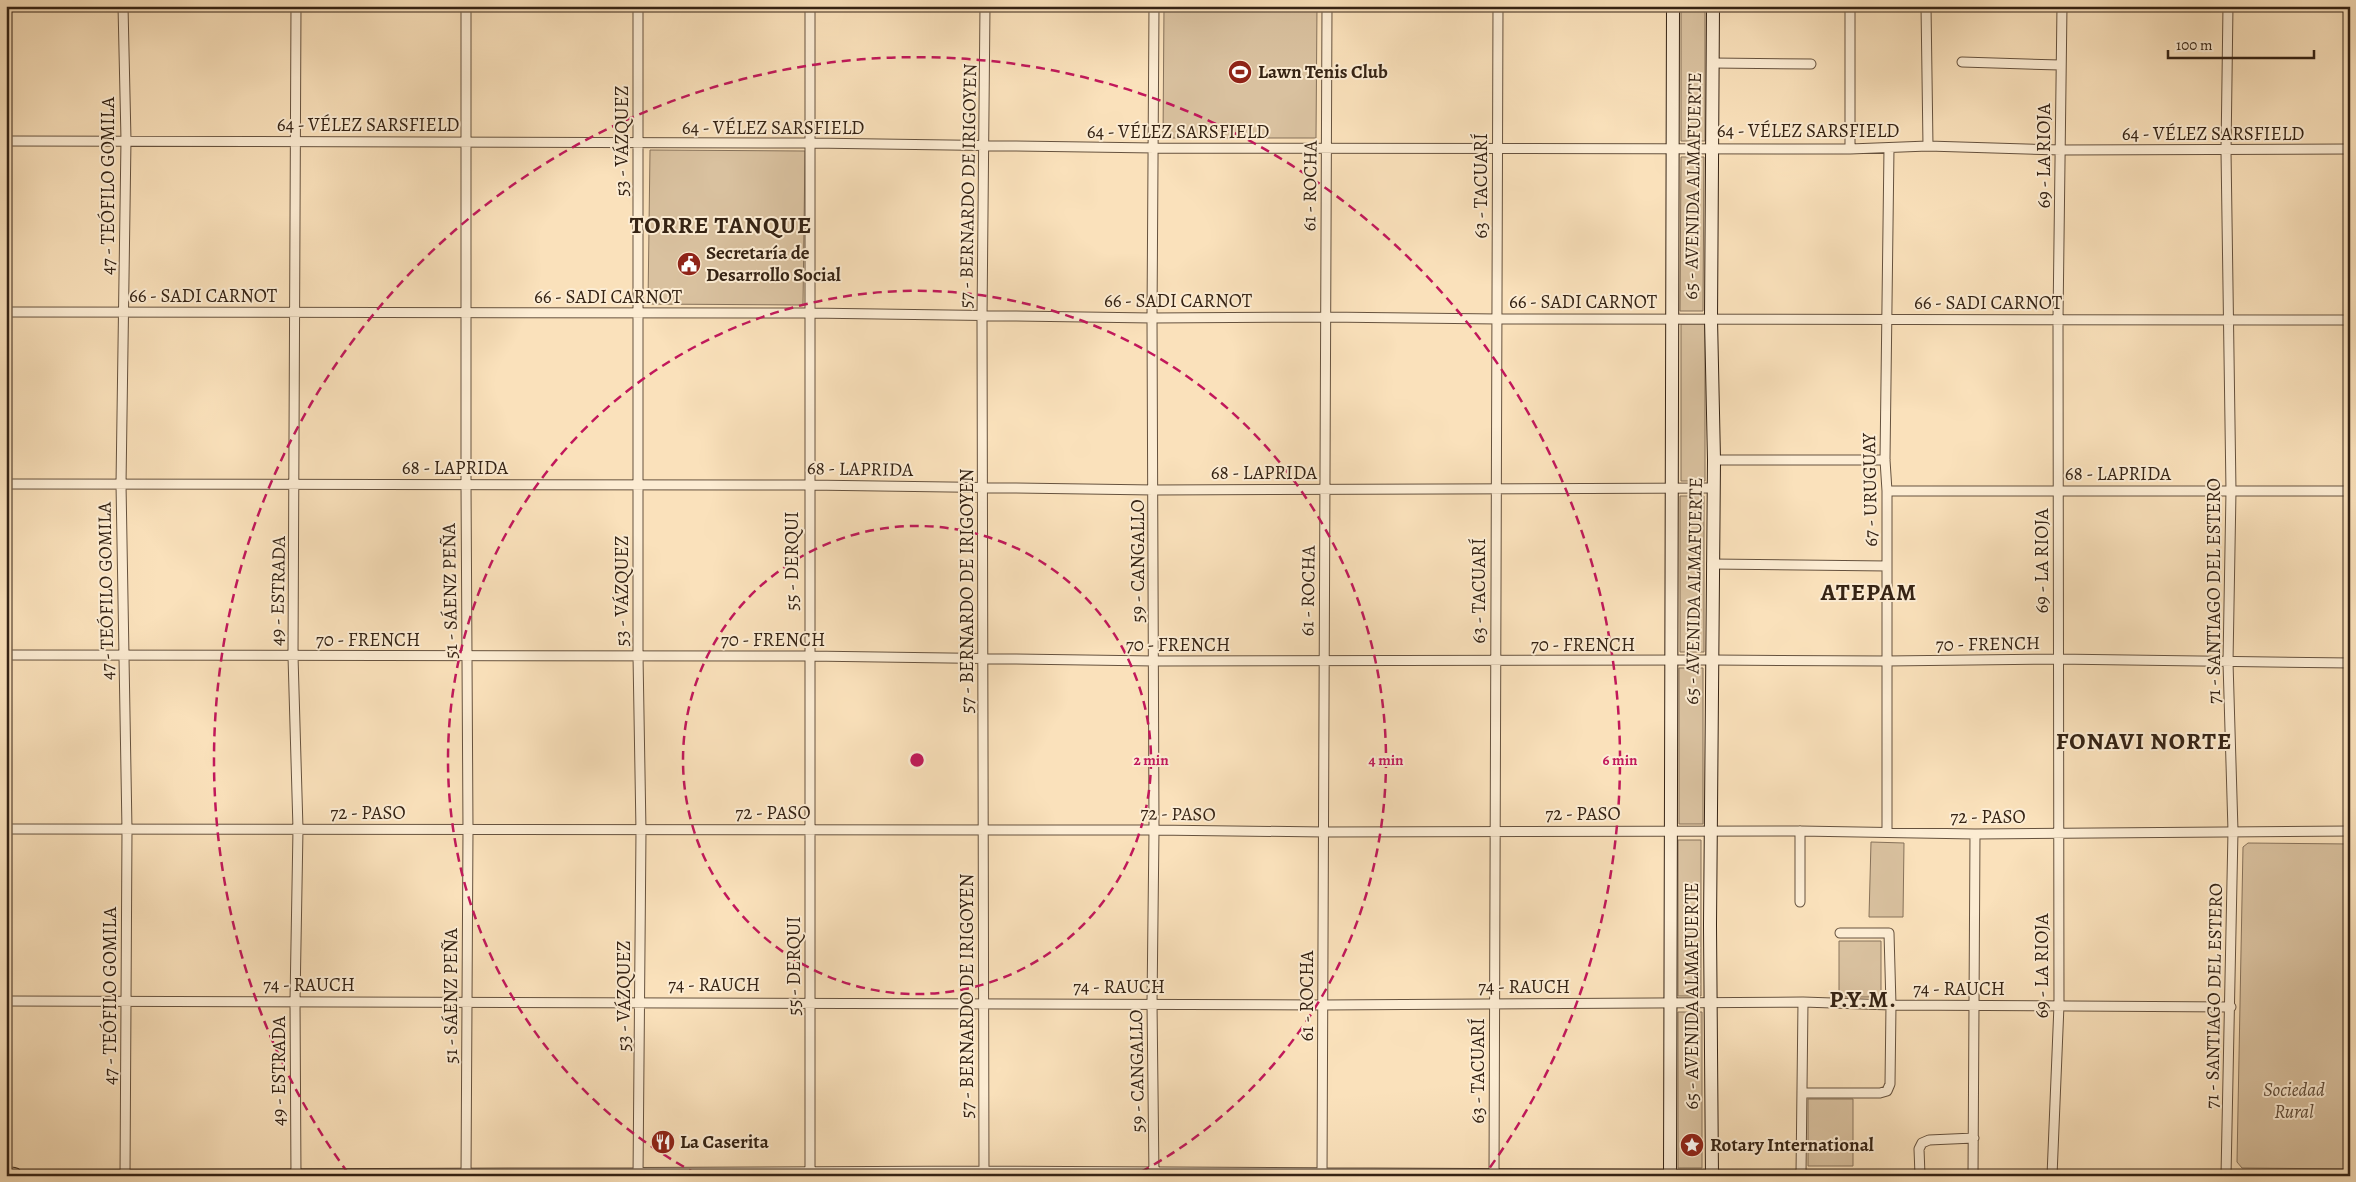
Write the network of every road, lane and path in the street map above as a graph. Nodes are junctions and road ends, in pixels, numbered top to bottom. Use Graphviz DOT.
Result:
graph roads {
  1 [pos="123,6"];
  2 [pos="296,6"];
  3 [pos="466,6"];
  4 [pos="638,6"];
  5 [pos="810,6"];
  6 [pos="985,6"];
  7 [pos="1154,6"];
  8 [pos="1327,6"];
  9 [pos="1498,6"];
  10 [pos="1673,6"];
  11 [pos="1713,6"];
  12 [pos="1850,6"];
  13 [pos="1926,6"];
  14 [pos="2062,6"];
  15 [pos="2228,6"];
  16 [pos="1962,62"];
  17 [pos="1713,63"];
  18 [pos="1811,64"];
  19 [pos="2060,65"];
  20 [pos="126,140"];
  21 [pos="6,141"];
  22 [pos="296,142"];
  23 [pos="467,142"];
  24 [pos="638,143"];
  25 [pos="811,143"];
  26 [pos="1928,146"];
  27 [pos="985,147"];
  28 [pos="1498,147"];
  29 [pos="1155,148"];
  30 [pos="1326,148"];
  31 [pos="1672,148"];
  32 [pos="1712,148"];
  33 [pos="1889,148"];
  34 [pos="1850,149"];
  35 [pos="2350,149"];
  36 [pos="2061,150"];
  37 [pos="2226,150"];
  38 [pos="6,312"];
  39 [pos="293,312"];
  40 [pos="124,313"];
  41 [pos="466,313"];
  42 [pos="638,313"];
  43 [pos="809,313"];
  44 [pos="1325,317"];
  45 [pos="982,318"];
  46 [pos="1152,318"];
  47 [pos="1671,318"];
  48 [pos="1497,319"];
  49 [pos="1711,319"];
  50 [pos="1887,319"];
  51 [pos="2058,319"];
  52 [pos="2350,320"];
  53 [pos="2228,321"];
  54 [pos="1714,460"];
  55 [pos="1885,460"];
  56 [pos="295,483"];
  57 [pos="6,484"];
  58 [pos="121,484"];
  59 [pos="466,484"];
  60 [pos="638,485"];
  61 [pos="809,485"];
  62 [pos="983,487"];
  63 [pos="1713,488"];
  64 [pos="1326,489"];
  65 [pos="1671,489"];
  66 [pos="1154,490"];
  67 [pos="1495,490"];
  68 [pos="2058,490"];
  69 [pos="1887,491"];
  70 [pos="2231,491"];
  71 [pos="2350,491"];
  72 [pos="1712,564"];
  73 [pos="1887,566"];
  74 [pos="6,655"];
  75 [pos="123,655"];
  76 [pos="293,656"];
  77 [pos="467,656"];
  78 [pos="638,656"];
  79 [pos="809,656"];
  80 [pos="2057,659"];
  81 [pos="983,660"];
  82 [pos="1712,660"];
  83 [pos="1154,661"];
  84 [pos="1324,661"];
  85 [pos="1496,661"];
  86 [pos="1672,661"];
  87 [pos="1887,661"];
  88 [pos="2228,662"];
  89 [pos="2350,663"];
  90 [pos="6,829"];
  91 [pos="298,829"];
  92 [pos="811,829"];
  93 [pos="127,830"];
  94 [pos="468,830"];
  95 [pos="983,830"];
  96 [pos="1154,830"];
  97 [pos="641,831"];
  98 [pos="1496,831"];
  99 [pos="1672,831"];
  100 [pos="1800,831"];
  101 [pos="2233,831"];
  102 [pos="2350,831"];
  103 [pos="1324,832"];
  104 [pos="1710,832"];
  105 [pos="1887,832"];
  106 [pos="2058,832"];
  107 [pos="1975,834"];
  108 [pos="1800,902"];
  109 [pos="1840,933"];
  110 [pos="6,1000"];
  111 [pos="295,1001"];
  112 [pos="468,1001"];
  113 [pos="126,1002"];
  114 [pos="641,1002"];
  115 [pos="810,1002"];
  116 [pos="1710,1002"];
  117 [pos="1803,1002"];
  118 [pos="982,1003"];
  119 [pos="1495,1003"];
  120 [pos="1152,1004"];
  121 [pos="1670,1004"];
  122 [pos="1323,1005"];
  123 [pos="1891,1005"];
  124 [pos="1974,1005"];
  125 [pos="2059,1005"];
  126 [pos="2231,1007"];
  127 [pos="1802,1093"];
  128 [pos="1974,1138"];
  129 [pos="810,1174"];
  130 [pos="984,1174"];
  131 [pos="1154,1174"];
  132 [pos="1670,1174"];
  133 [pos="1802,1174"];
  134 [pos="10,1175"];
  135 [pos="296,1175"];
  136 [pos="466,1175"];
  137 [pos="638,1175"];
  138 [pos="1322,1175"];
  139 [pos="1494,1175"];
  140 [pos="1712,1175"];
  141 [pos="1920,1175"];
  142 [pos="125,1176"];
  143 [pos="1974,1176"];
  144 [pos="1990,1176"];
  145 [pos="2052,1176"];
  146 [pos="2226,1176"];
  1 -- 20 [label="street, 47 - TEÓFILO GOMILA"];
  2 -- 22 [label="street, 49 - ESTRADA"];
  3 -- 23 [label="street, 51 - SÁENZ PEÑA"];
  4 -- 24 [label="street, 53 - VÁZQUEZ"];
  5 -- 25 [label="street, 55 - DERQUI"];
  6 -- 27 [label="street, 57 - BERNARDO DE IRIGOYEN"];
  7 -- 29 [label="street, 59 - CANGALLO"];
  8 -- 30 [label="street, 61 - ROCHA"];
  9 -- 28 [label="street, 63 - TACUARÍ"];
  10 -- 31 [label="main road, 65 - AVENIDA ALMAFUERTE"];
  11 -- 17 [label="main road, 65 - AVENIDA ALMAFUERTE"];
  12 -- 34 [label="street"];
  13 -- 26 [label="street"];
  14 -- 19 [label="street, 69 - LA RIOJA"];
  15 -- 37 [label="street, 71 - SANTIAGO DEL ESTERO"];
  16 -- 19 [label="street"];
  17 -- 18 [label="street"];
  17 -- 32 [label="main road, 65 - AVENIDA ALMAFUERTE"];
  19 -- 36 [label="street, 69 - LA RIOJA"];
  20 -- 21 [label="street, 64 - VÉLEZ SARSFIELD"];
  20 -- 22 [label="street, 64 - VÉLEZ SARSFIELD"];
  20 -- 40 [label="street, 47 - TEÓFILO GOMILA"];
  22 -- 23 [label="street, 64 - VÉLEZ SARSFIELD"];
  22 -- 39 [label="street, 49 - ESTRADA"];
  23 -- 24 [label="street, 64 - VÉLEZ SARSFIELD"];
  23 -- 41 [label="street, 51 - SÁENZ PEÑA"];
  24 -- 25 [label="street, 64 - VÉLEZ SARSFIELD"];
  24 -- 42 [label="street, 53 - VÁZQUEZ"];
  25 -- 27 [label="street, 64 - VÉLEZ SARSFIELD"];
  25 -- 43 [label="street, 55 - DERQUI"];
  26 -- 33 [label="street, 64 - VÉLEZ SARSFIELD"];
  26 -- 36 [label="street, 64 - VÉLEZ SARSFIELD"];
  27 -- 29 [label="street, 64 - VÉLEZ SARSFIELD"];
  27 -- 45 [label="street, 57 - BERNARDO DE IRIGOYEN"];
  28 -- 30 [label="street, 64 - VÉLEZ SARSFIELD"];
  28 -- 31 [label="street, 64 - VÉLEZ SARSFIELD"];
  28 -- 48 [label="street, 63 - TACUARÍ"];
  29 -- 30 [label="street, 64 - VÉLEZ SARSFIELD"];
  29 -- 46 [label="street, 59 - CANGALLO"];
  30 -- 44 [label="street, 61 - ROCHA"];
  31 -- 32 [label="street, 64 - VÉLEZ SARSFIELD"];
  31 -- 47 [label="main road, 65 - AVENIDA ALMAFUERTE"];
  32 -- 34 [label="street, 64 - VÉLEZ SARSFIELD"];
  32 -- 49 [label="main road, 65 - AVENIDA ALMAFUERTE"];
  33 -- 34 [label="street, 64 - VÉLEZ SARSFIELD"];
  33 -- 50 [label="street, 67 - URUGUAY"];
  35 -- 37 [label="street, 64 - VÉLEZ SARSFIELD"];
  36 -- 37 [label="street, 64 - VÉLEZ SARSFIELD"];
  36 -- 51 [label="street, 69 - LA RIOJA"];
  37 -- 53 [label="street, 71 - SANTIAGO DEL ESTERO"];
  38 -- 40 [label="street, 66 - SADI CARNOT"];
  39 -- 40 [label="street, 66 - SADI CARNOT"];
  39 -- 41 [label="street, 66 - SADI CARNOT"];
  39 -- 56 [label="street, 49 - ESTRADA"];
  40 -- 58 [label="street, 47 - TEÓFILO GOMILA"];
  41 -- 42 [label="street, 66 - SADI CARNOT"];
  41 -- 59 [label="street, 51 - SÁENZ PEÑA"];
  42 -- 43 [label="street, 66 - SADI CARNOT"];
  42 -- 60 [label="street, 53 - VÁZQUEZ"];
  43 -- 45 [label="street, 66 - SADI CARNOT"];
  43 -- 61 [label="street, 55 - DERQUI"];
  44 -- 46 [label="street, 66 - SADI CARNOT"];
  44 -- 48 [label="street, 66 - SADI CARNOT"];
  44 -- 64 [label="street, 61 - ROCHA"];
  45 -- 46 [label="street, 66 - SADI CARNOT"];
  45 -- 62 [label="street, 57 - BERNARDO DE IRIGOYEN"];
  46 -- 66 [label="street, 59 - CANGALLO"];
  47 -- 48 [label="street, 66 - SADI CARNOT"];
  47 -- 49 [label="street, 66 - SADI CARNOT"];
  47 -- 65 [label="main road, 65 - AVENIDA ALMAFUERTE"];
  48 -- 67 [label="street, 63 - TACUARÍ"];
  49 -- 50 [label="street, 66 - SADI CARNOT"];
  49 -- 54 [label="main road, 65 - AVENIDA ALMAFUERTE"];
  50 -- 51 [label="street, 66 - SADI CARNOT"];
  50 -- 55 [label="street, 67 - URUGUAY"];
  51 -- 53 [label="street, 66 - SADI CARNOT"];
  51 -- 68 [label="street, 69 - LA RIOJA"];
  52 -- 53 [label="street, 66 - SADI CARNOT"];
  53 -- 70 [label="street, 71 - SANTIAGO DEL ESTERO"];
  54 -- 55 [label="street"];
  54 -- 63 [label="main road, 65 - AVENIDA ALMAFUERTE"];
  55 -- 69 [label="street, 67 - URUGUAY"];
  56 -- 58 [label="street, 68 - LAPRIDA"];
  56 -- 59 [label="street, 68 - LAPRIDA"];
  56 -- 76 [label="street, 49 - ESTRADA"];
  57 -- 58 [label="street, 68 - LAPRIDA"];
  58 -- 75 [label="street, 47 - TEÓFILO GOMILA"];
  59 -- 60 [label="street, 68 - LAPRIDA"];
  59 -- 77 [label="street, 51 - SÁENZ PEÑA"];
  60 -- 61 [label="street, 68 - LAPRIDA"];
  60 -- 78 [label="street, 53 - VÁZQUEZ"];
  61 -- 62 [label="street, 68 - LAPRIDA"];
  61 -- 79 [label="street, 55 - DERQUI"];
  62 -- 66 [label="street, 68 - LAPRIDA"];
  62 -- 81 [label="street, 57 - BERNARDO DE IRIGOYEN"];
  63 -- 65 [label="street, 68 - LAPRIDA"];
  63 -- 72 [label="main road, 65 - AVENIDA ALMAFUERTE"];
  64 -- 66 [label="street, 68 - LAPRIDA"];
  64 -- 67 [label="street, 68 - LAPRIDA"];
  64 -- 84 [label="street, 61 - ROCHA"];
  65 -- 67 [label="street, 68 - LAPRIDA"];
  65 -- 86 [label="main road, 65 - AVENIDA ALMAFUERTE"];
  66 -- 83 [label="street, 59 - CANGALLO"];
  67 -- 85 [label="street, 63 - TACUARÍ"];
  68 -- 69 [label="street, 68 - LAPRIDA"];
  68 -- 70 [label="street, 68 - LAPRIDA"];
  68 -- 80 [label="street, 69 - LA RIOJA"];
  69 -- 73 [label="street, 67 - URUGUAY"];
  70 -- 71 [label="street, 68 - LAPRIDA"];
  70 -- 88 [label="street, 71 - SANTIAGO DEL ESTERO"];
  72 -- 73 [label="street"];
  72 -- 82 [label="main road, 65 - AVENIDA ALMAFUERTE"];
  73 -- 87 [label="street, 67 - URUGUAY"];
  74 -- 75 [label="street, 70 - FRENCH"];
  75 -- 76 [label="street, 70 - FRENCH"];
  75 -- 93 [label="street, 47 - TEÓFILO GOMILA"];
  76 -- 77 [label="street, 70 - FRENCH"];
  76 -- 91 [label="street, 49 - ESTRADA"];
  77 -- 78 [label="street, 70 - FRENCH"];
  77 -- 94 [label="street, 51 - SÁENZ PEÑA"];
  78 -- 79 [label="street, 70 - FRENCH"];
  78 -- 97 [label="street, 53 - VÁZQUEZ"];
  79 -- 81 [label="street, 70 - FRENCH"];
  79 -- 92 [label="street, 55 - DERQUI"];
  80 -- 87 [label="street, 70 - FRENCH"];
  80 -- 88 [label="street, 70 - FRENCH"];
  80 -- 106 [label="street, 69 - LA RIOJA"];
  81 -- 83 [label="street, 70 - FRENCH"];
  81 -- 95 [label="street, 57 - BERNARDO DE IRIGOYEN"];
  82 -- 86 [label="street, 70 - FRENCH"];
  82 -- 87 [label="street, 70 - FRENCH"];
  82 -- 104 [label="main road, 65 - AVENIDA ALMAFUERTE"];
  83 -- 84 [label="street, 70 - FRENCH"];
  83 -- 96 [label="street, 59 - CANGALLO"];
  84 -- 85 [label="street, 70 - FRENCH"];
  84 -- 103 [label="street, 61 - ROCHA"];
  85 -- 86 [label="street, 70 - FRENCH"];
  85 -- 98 [label="street, 63 - TACUARÍ"];
  86 -- 99 [label="main road, 65 - AVENIDA ALMAFUERTE"];
  87 -- 105 [label="street, 67 - URUGUAY"];
  88 -- 89 [label="street, 70 - FRENCH"];
  88 -- 101 [label="street, 71 - SANTIAGO DEL ESTERO"];
  90 -- 93 [label="street, 72 - PASO"];
  91 -- 93 [label="street, 72 - PASO"];
  91 -- 94 [label="street, 72 - PASO"];
  91 -- 111 [label="street, 49 - ESTRADA"];
  92 -- 95 [label="street, 72 - PASO"];
  92 -- 97 [label="street, 72 - PASO"];
  92 -- 115 [label="street, 55 - DERQUI"];
  93 -- 113 [label="street, 47 - TEÓFILO GOMILA"];
  94 -- 97 [label="street, 72 - PASO"];
  94 -- 112 [label="street, 51 - SÁENZ PEÑA"];
  95 -- 96 [label="street, 72 - PASO"];
  95 -- 118 [label="street, 57 - BERNARDO DE IRIGOYEN"];
  96 -- 103 [label="street, 72 - PASO"];
  96 -- 120 [label="street, 59 - CANGALLO"];
  97 -- 114 [label="street, 53 - VÁZQUEZ"];
  98 -- 99 [label="street, 72 - PASO"];
  98 -- 103 [label="street, 72 - PASO"];
  98 -- 119 [label="street, 63 - TACUARÍ"];
  99 -- 104 [label="street, 72 - PASO"];
  99 -- 121 [label="main road, 65 - AVENIDA ALMAFUERTE"];
  100 -- 104 [label="street, 72 - PASO"];
  100 -- 105 [label="street, 72 - PASO"];
  100 -- 108 [label="street"];
  101 -- 102 [label="street, 72 - PASO"];
  101 -- 106 [label="street, 72 - PASO"];
  101 -- 126 [label="street, 71 - SANTIAGO DEL ESTERO"];
  103 -- 122 [label="street, 61 - ROCHA"];
  104 -- 116 [label="main road, 65 - AVENIDA ALMAFUERTE"];
  105 -- 107 [label="street, 72 - PASO"];
  106 -- 107 [label="street, 72 - PASO"];
  106 -- 125 [label="street, 69 - LA RIOJA"];
  107 -- 124 [label="street"];
  109 -- 123 [label="street"];
  110 -- 113 [label="street, 74 - RAUCH"];
  111 -- 112 [label="street, 74 - RAUCH"];
  111 -- 113 [label="street, 74 - RAUCH"];
  111 -- 135 [label="street, 49 - ESTRADA"];
  112 -- 114 [label="street, 74 - RAUCH"];
  112 -- 136 [label="street, 51 - SÁENZ PEÑA"];
  113 -- 142 [label="street, 47 - TEÓFILO GOMILA"];
  114 -- 115 [label="street, 74 - RAUCH"];
  114 -- 137 [label="street, 53 - VÁZQUEZ"];
  115 -- 118 [label="street, 74 - RAUCH"];
  115 -- 129 [label="street, 55 - DERQUI"];
  116 -- 117 [label="street, 74 - RAUCH"];
  116 -- 121 [label="street, 74 - RAUCH"];
  116 -- 140 [label="main road, 65 - AVENIDA ALMAFUERTE"];
  117 -- 123 [label="street, 74 - RAUCH"];
  117 -- 127 [label="street"];
  118 -- 120 [label="street, 74 - RAUCH"];
  118 -- 130 [label="street, 57 - BERNARDO DE IRIGOYEN"];
  119 -- 121 [label="street, 74 - RAUCH"];
  119 -- 122 [label="street, 74 - RAUCH"];
  119 -- 139 [label="street, 63 - TACUARÍ"];
  120 -- 122 [label="street, 74 - RAUCH"];
  120 -- 131 [label="street, 59 - CANGALLO"];
  121 -- 132 [label="main road, 65 - AVENIDA ALMAFUERTE"];
  122 -- 138 [label="street, 61 - ROCHA"];
  123 -- 124 [label="street, 74 - RAUCH"];
  123 -- 127 [label="street"];
  124 -- 125 [label="street, 74 - RAUCH"];
  124 -- 128 [label="street"];
  125 -- 126 [label="street, 74 - RAUCH"];
  125 -- 145 [label="street, 69 - LA RIOJA"];
  126 -- 146 [label="street, 71 - SANTIAGO DEL ESTERO"];
  127 -- 133 [label="street"];
  128 -- 141 [label="street"];
  128 -- 143 [label="street"];
  129 -- 130 [label="street"];
  129 -- 137 [label="street"];
  130 -- 131 [label="street"];
  131 -- 138 [label="street"];
  132 -- 139 [label="street"];
  132 -- 140 [label="street"];
  133 -- 140 [label="street"];
  133 -- 141 [label="street"];
  134 -- 142 [label="street"];
  135 -- 136 [label="street"];
  135 -- 142 [label="street"];
  136 -- 137 [label="street"];
  138 -- 139 [label="street"];
  141 -- 143 [label="street"];
  143 -- 144 [label="street"];
}
